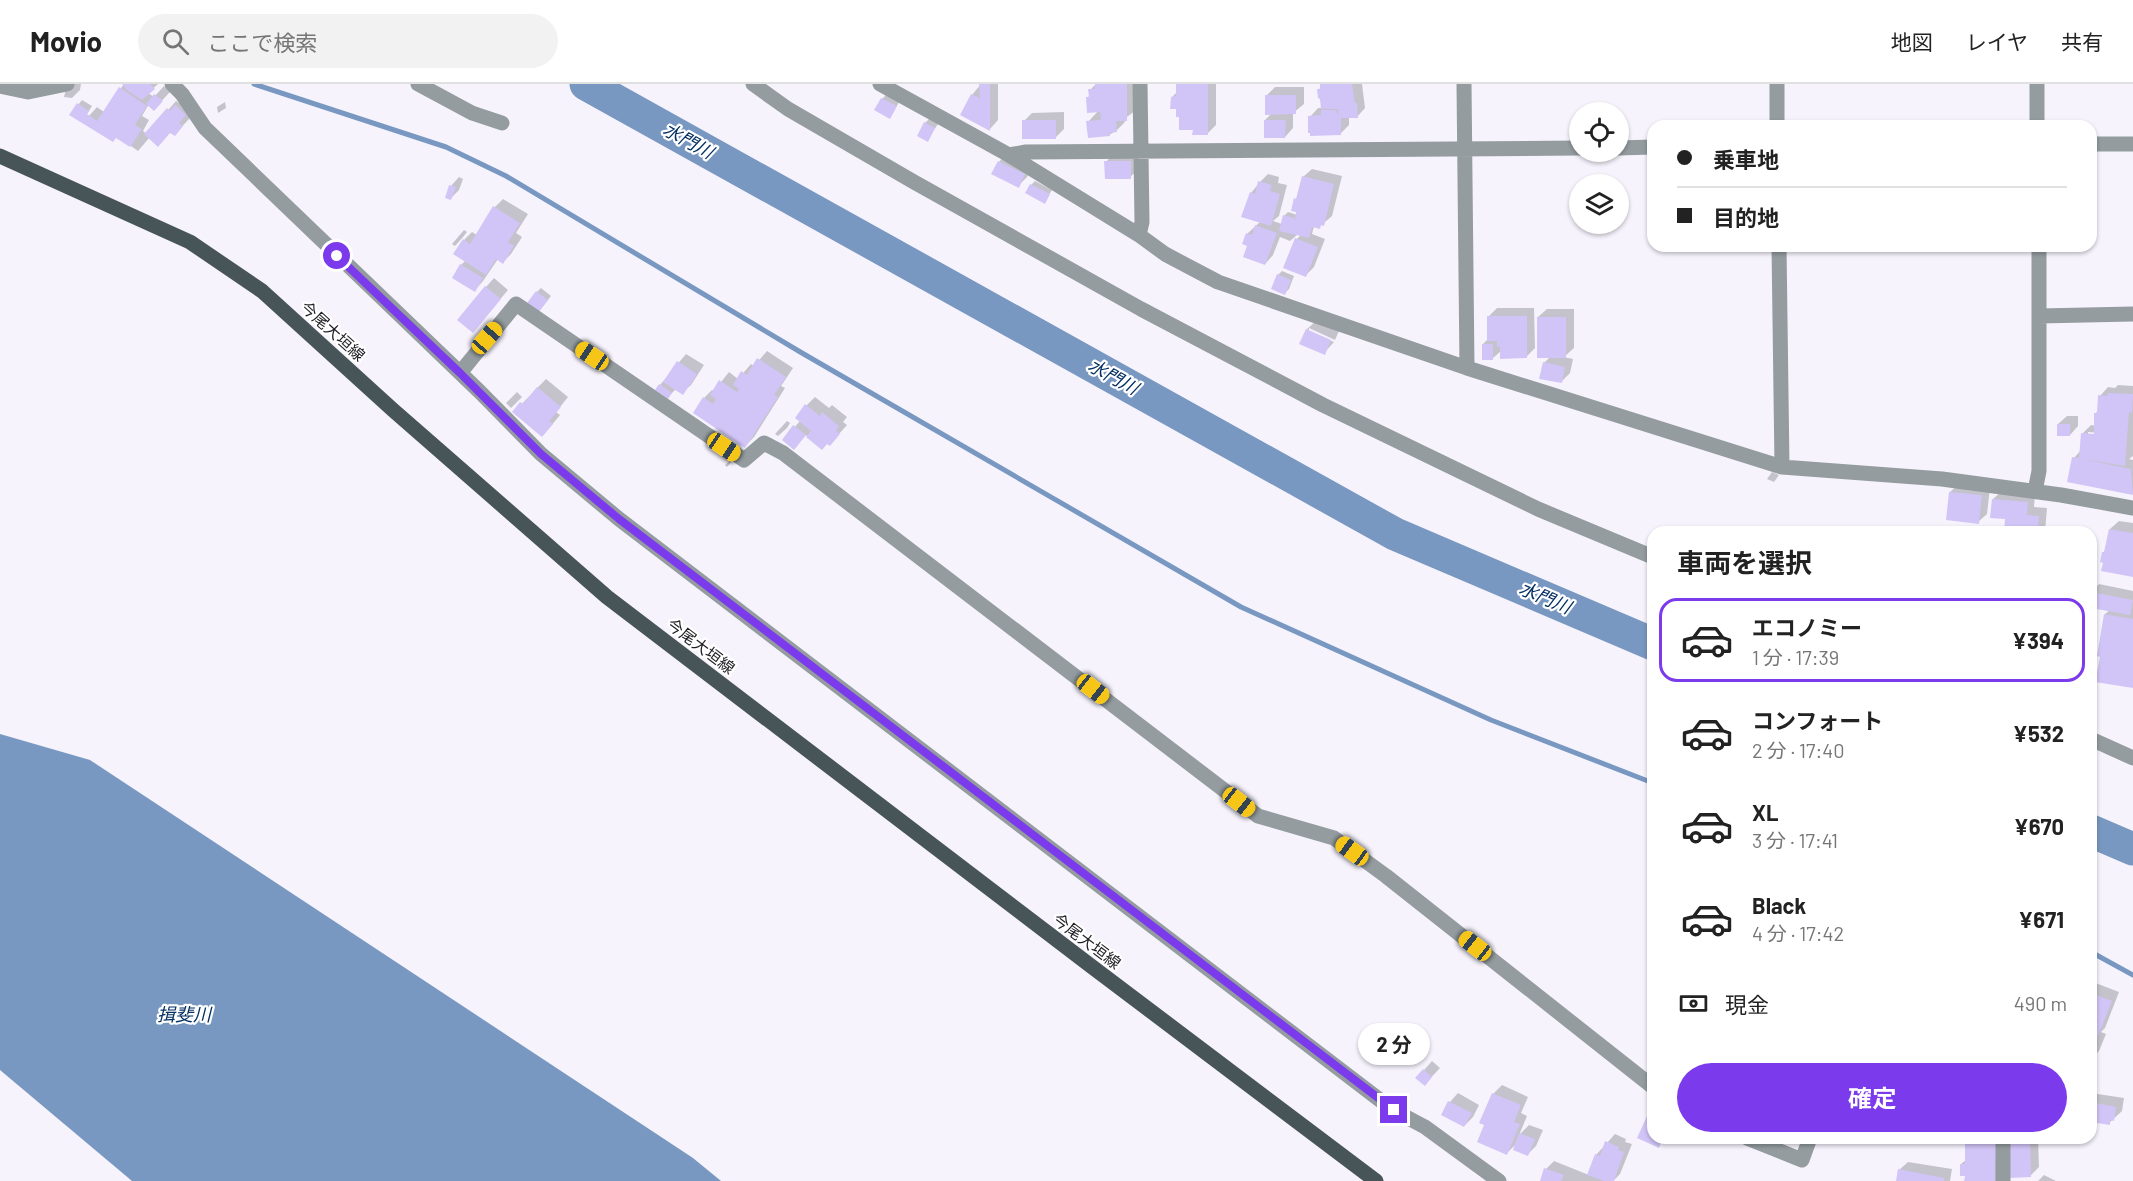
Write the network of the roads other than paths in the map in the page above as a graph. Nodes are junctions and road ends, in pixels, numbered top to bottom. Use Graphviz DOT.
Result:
graph roads {
  1 [pos="68,84"];
  2 [pos="172,84"];
  3 [pos="418,84"];
  4 [pos="753,84"];
  5 [pos="880,84"];
  6 [pos="1140,84"];
  7 [pos="1464,84"];
  8 [pos="1777,84"];
  9 [pos="2037,84"];
  10 [pos="0,86"];
  11 [pos="440,88"];
  12 [pos="1777,120"];
  13 [pos="2037,120"];
  14 [pos="502,123"];
  15 [pos="2097,144"];
  16 [pos="2133,144"];
  17 [pos="1647,147"];
  18 [pos="1569,148"];
  19 [pos="1629,148"];
  20 [pos="1139,150"];
  21 [pos="1465,150"];
  22 [pos="1009,155"];
  23 [pos="0,156"];
  24 [pos="1139,235"];
  25 [pos="1779,252"];
  26 [pos="2039,252"];
  27 [pos="2133,314"];
  28 [pos="2039,316"];
  29 [pos="1467,368"];
  30 [pos="460,373"];
  31 [pos="1782,467"];
  32 [pos="2035,491"];
  33 [pos="2133,508"];
  34 [pos="1647,554"];
  35 [pos="2097,743"];
  36 [pos="2133,758"];
  37 [pos="1647,1082"];
  38 [pos="1762,1144"];
  39 [pos="1808,1144"];
  40 [pos="2003,1144"];
  41 [pos="1376,1181"];
  42 [pos="1499,1181"];
  43 [pos="2003,1181"];
  1 -- 10 [label="street"];
  2 -- 30 [label="street"];
  3 -- 11 [label="street"];
  4 -- 34 [label="street"];
  5 -- 22 [label="street"];
  6 -- 20 [label="street"];
  7 -- 21 [label="street"];
  8 -- 12 [label="street"];
  9 -- 13 [label="street"];
  11 -- 14 [label="street"];
  15 -- 16 [label="street"];
  17 -- 19 [label="street"];
  18 -- 21 [label="street"];
  20 -- 21 [label="street"];
  20 -- 22 [label="street"];
  20 -- 24 [label="street"];
  21 -- 29 [label="street"];
  22 -- 24 [label="street"];
  23 -- 41 [label="main road, 今尾大垣線"];
  24 -- 29 [label="street"];
  25 -- 31 [label="street"];
  26 -- 28 [label="street"];
  27 -- 28 [label="street"];
  28 -- 32 [label="street"];
  29 -- 31 [label="street"];
  30 -- 37 [label="street"];
  30 -- 42 [label="street"];
  31 -- 32 [label="street"];
  32 -- 33 [label="street"];
  35 -- 36 [label="street"];
  38 -- 39 [label="street"];
  40 -- 43 [label="street"];
}
